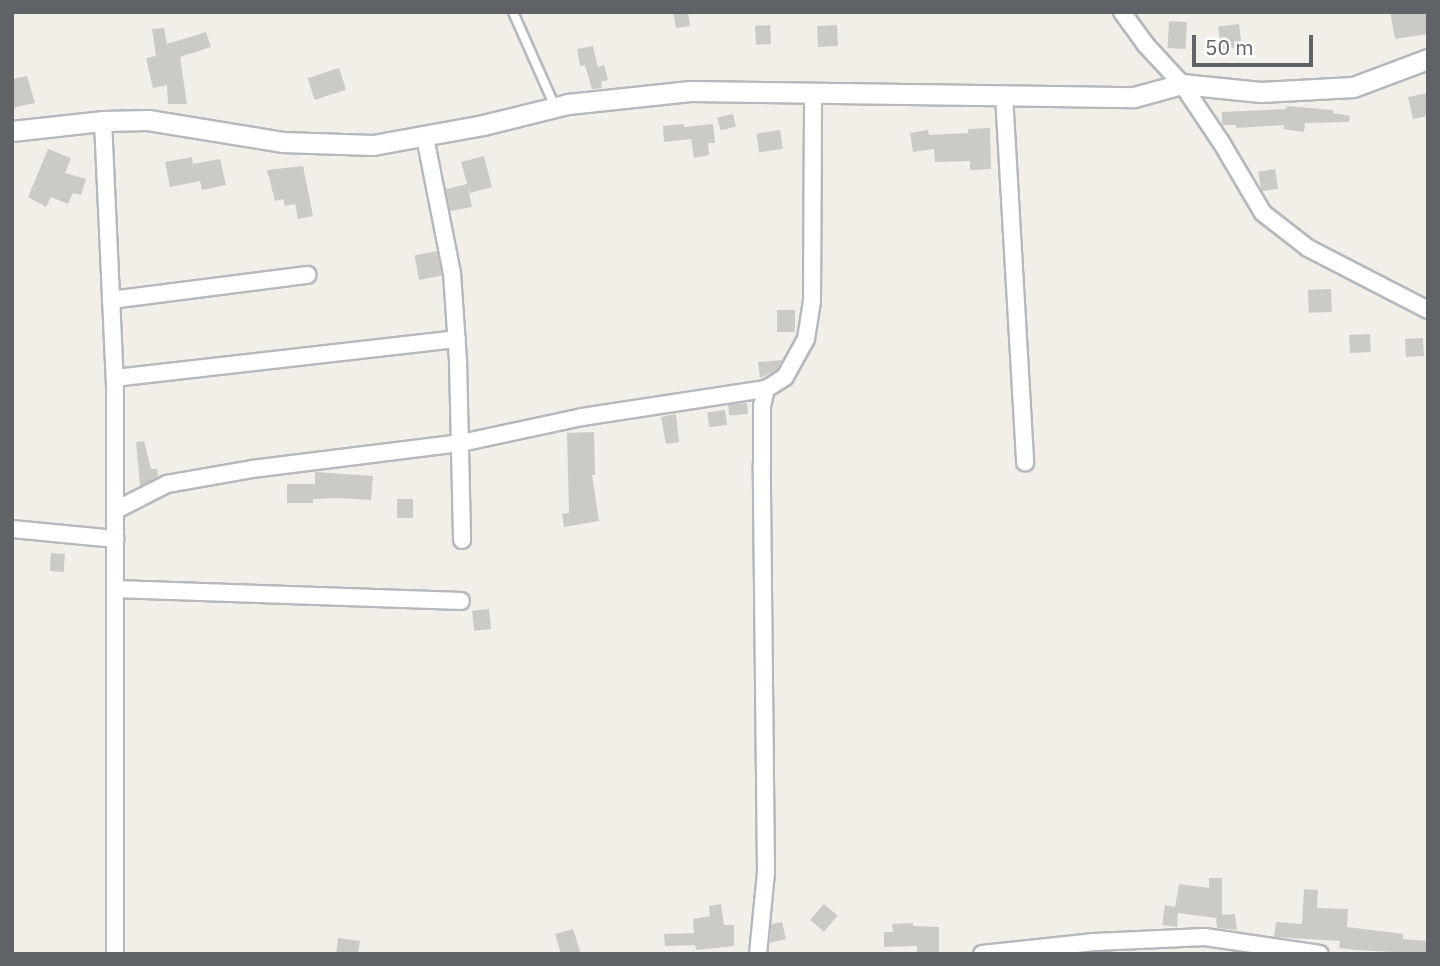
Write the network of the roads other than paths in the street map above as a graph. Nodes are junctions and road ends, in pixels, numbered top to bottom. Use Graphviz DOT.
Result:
graph roads {
  1 [pos="513,12"];
  2 [pos="1122,12"];
  3 [pos="1428,60"];
  4 [pos="1182,84"];
  5 [pos="813,93"];
  6 [pos="1004,95"];
  7 [pos="555,107"];
  8 [pos="103,121"];
  9 [pos="12,131"];
  10 [pos="425,136"];
  11 [pos="307,275"];
  12 [pos="111,300"];
  13 [pos="1428,310"];
  14 [pos="457,339"];
  15 [pos="115,378"];
  16 [pos="766,389"];
  17 [pos="461,443"];
  18 [pos="1025,462"];
  19 [pos="116,510"];
  20 [pos="12,529"];
  21 [pos="116,539"];
  22 [pos="462,540"];
  23 [pos="116,589"];
  24 [pos="461,601"];
  25 [pos="115,954"];
  26 [pos="758,954"];
  27 [pos="982,954"];
  28 [pos="1320,954"];
  1 -- 7 [label="lane"];
  2 -- 4 [label="street"];
  3 -- 4 [label="street"];
  4 -- 6 [label="street"];
  4 -- 13 [label="street"];
  5 -- 6 [label="street"];
  5 -- 7 [label="street"];
  5 -- 16 [label="street"];
  6 -- 18 [label="street"];
  7 -- 10 [label="street"];
  8 -- 9 [label="street"];
  8 -- 10 [label="street"];
  8 -- 12 [label="street"];
  10 -- 14 [label="street"];
  11 -- 12 [label="street"];
  12 -- 15 [label="street"];
  14 -- 15 [label="street"];
  14 -- 17 [label="street"];
  15 -- 19 [label="street"];
  16 -- 17 [label="street"];
  16 -- 26 [label="street"];
  17 -- 19 [label="street"];
  17 -- 22 [label="street"];
  19 -- 21 [label="street"];
  20 -- 21 [label="street"];
  21 -- 23 [label="street"];
  23 -- 24 [label="street"];
  23 -- 25 [label="street"];
  27 -- 28 [label="street"];
}
